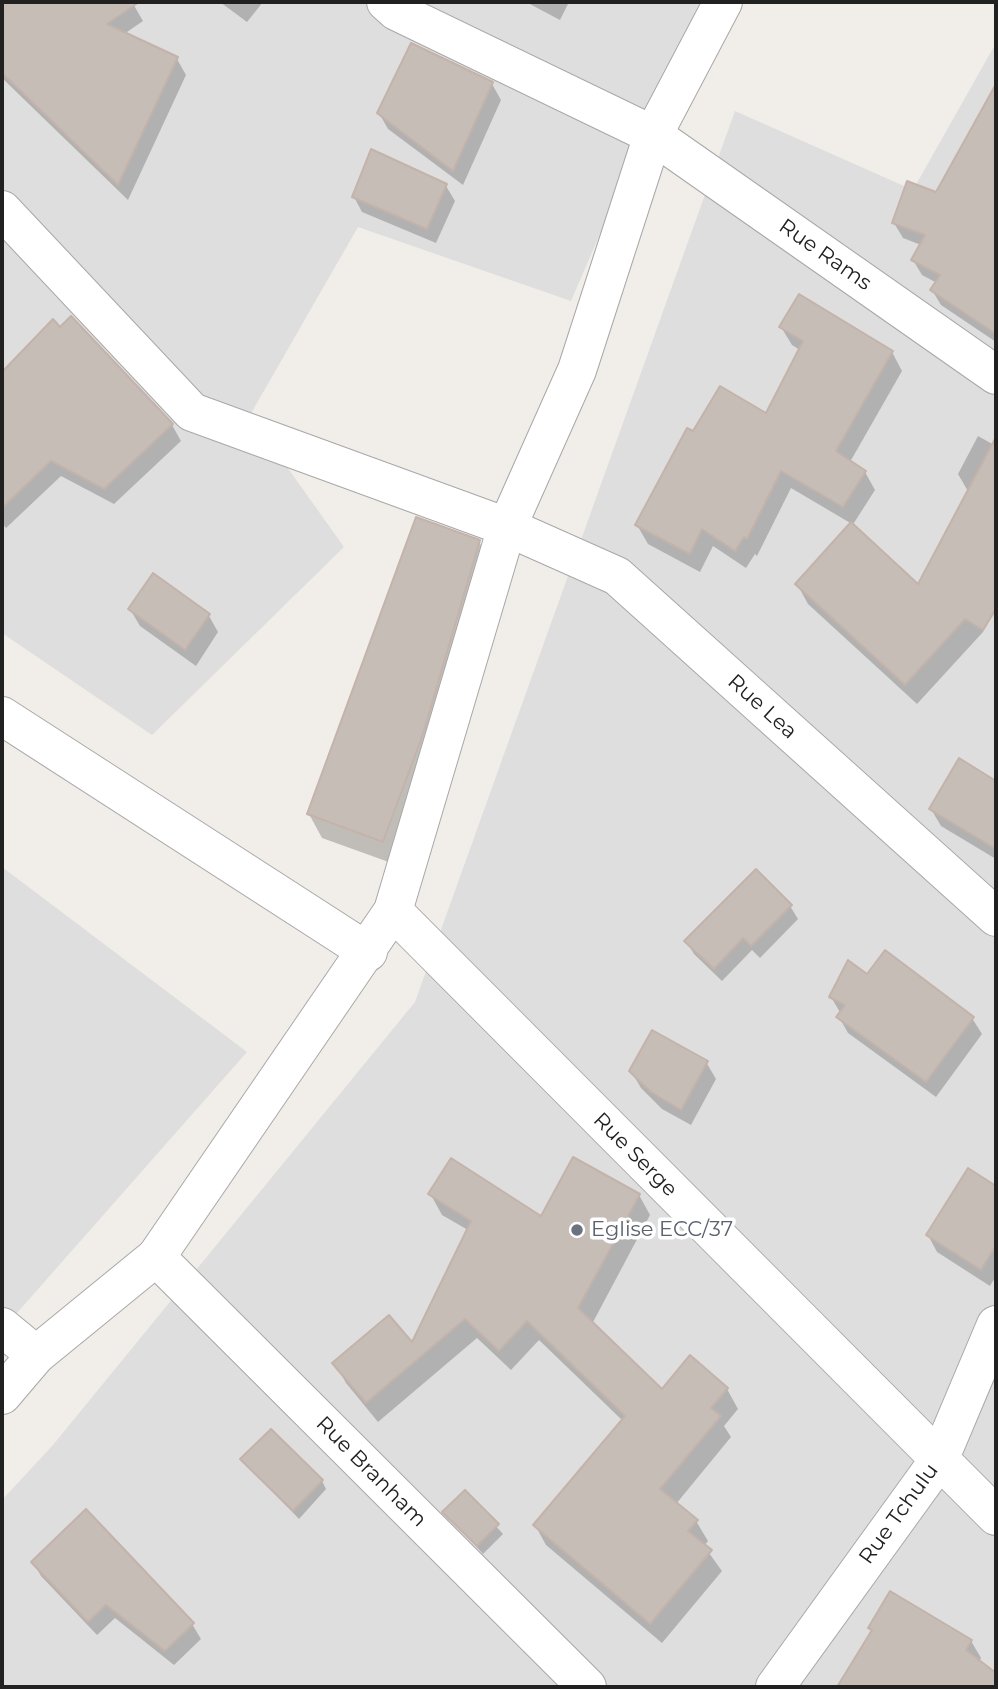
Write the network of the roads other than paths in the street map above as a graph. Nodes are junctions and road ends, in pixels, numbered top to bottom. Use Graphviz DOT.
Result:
graph roads {
  1 [pos="386,2"];
  2 [pos="723,2"];
  3 [pos="653,135"];
  4 [pos="2,210"];
  5 [pos="996,375"];
  6 [pos="507,527"];
  7 [pos="2,716"];
  8 [pos="393,911"];
  9 [pos="996,917"];
  10 [pos="368,952"];
  11 [pos="156,1257"];
  12 [pos="996,1325"];
  13 [pos="2,1326"];
  14 [pos="36,1355"];
  15 [pos="2,1395"];
  16 [pos="939,1460"];
  17 [pos="996,1516"];
  18 [pos="587,1687"];
  19 [pos="775,1687"];
  1 -- 3 [label="street, Rue Rams"];
  2 -- 3 [label="street"];
  3 -- 5 [label="street, Rue Rams"];
  3 -- 6 [label="street"];
  4 -- 6 [label="street, Rue Lea"];
  6 -- 8 [label="street"];
  6 -- 9 [label="street, Rue Lea"];
  7 -- 10 [label="street"];
  8 -- 10 [label="street"];
  8 -- 16 [label="street, Rue Serge"];
  10 -- 11 [label="street"];
  11 -- 14 [label="street"];
  11 -- 18 [label="street, Rue Branham"];
  12 -- 16 [label="street, Rue Tchulu"];
  13 -- 14 [label="street"];
  14 -- 15 [label="street"];
  16 -- 17 [label="street, Rue Serge"];
  16 -- 19 [label="street, Rue Tchulu"];
}
